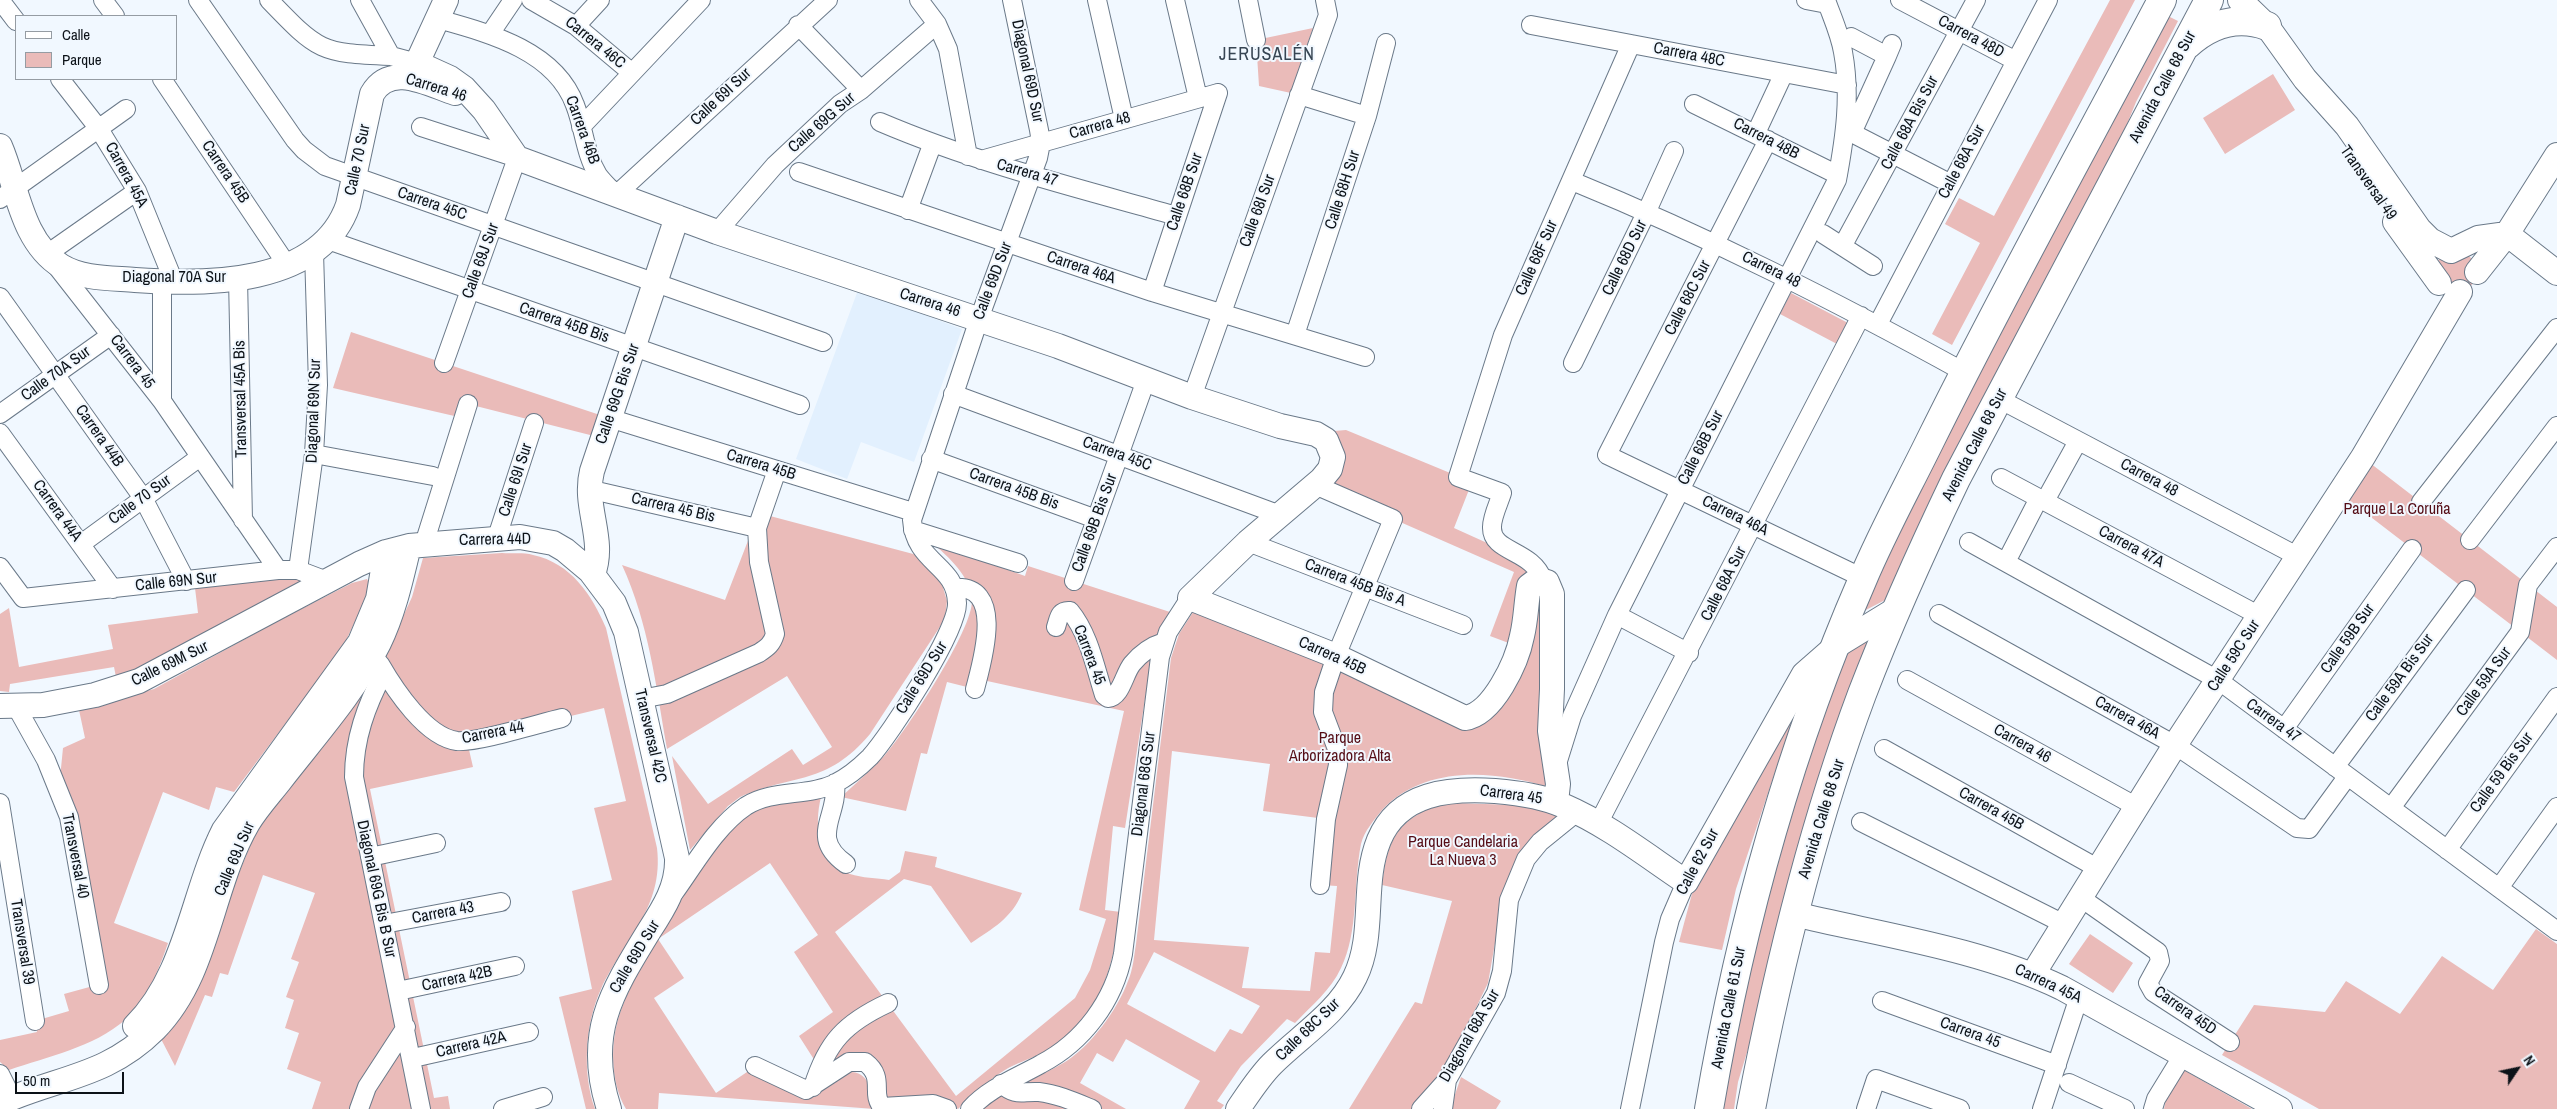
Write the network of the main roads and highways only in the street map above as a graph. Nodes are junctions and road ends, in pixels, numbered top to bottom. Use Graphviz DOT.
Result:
graph roads {
  1 [pos="2162,0"];
  2 [pos="2209,0"];
  3 [pos="2254,0"];
  4 [pos="2183,50"];
  5 [pos="1880,541"];
  6 [pos="1918,558"];
  7 [pos="1709,1109"];
  8 [pos="1752,1109"];
  1 -- 5 [label="main road"];
  2 -- 4 [label="main road, Avenida Calle 68 Sur"];
  3 -- 4 [label="main road"];
  4 -- 6 [label="main road, Avenida Calle 68 Sur"];
  5 -- 6 [label="main road"];
  5 -- 7 [label="main road, Avenida Calle 61 Sur"];
  6 -- 8 [label="main road, Avenida Calle 68 Sur"];
}
